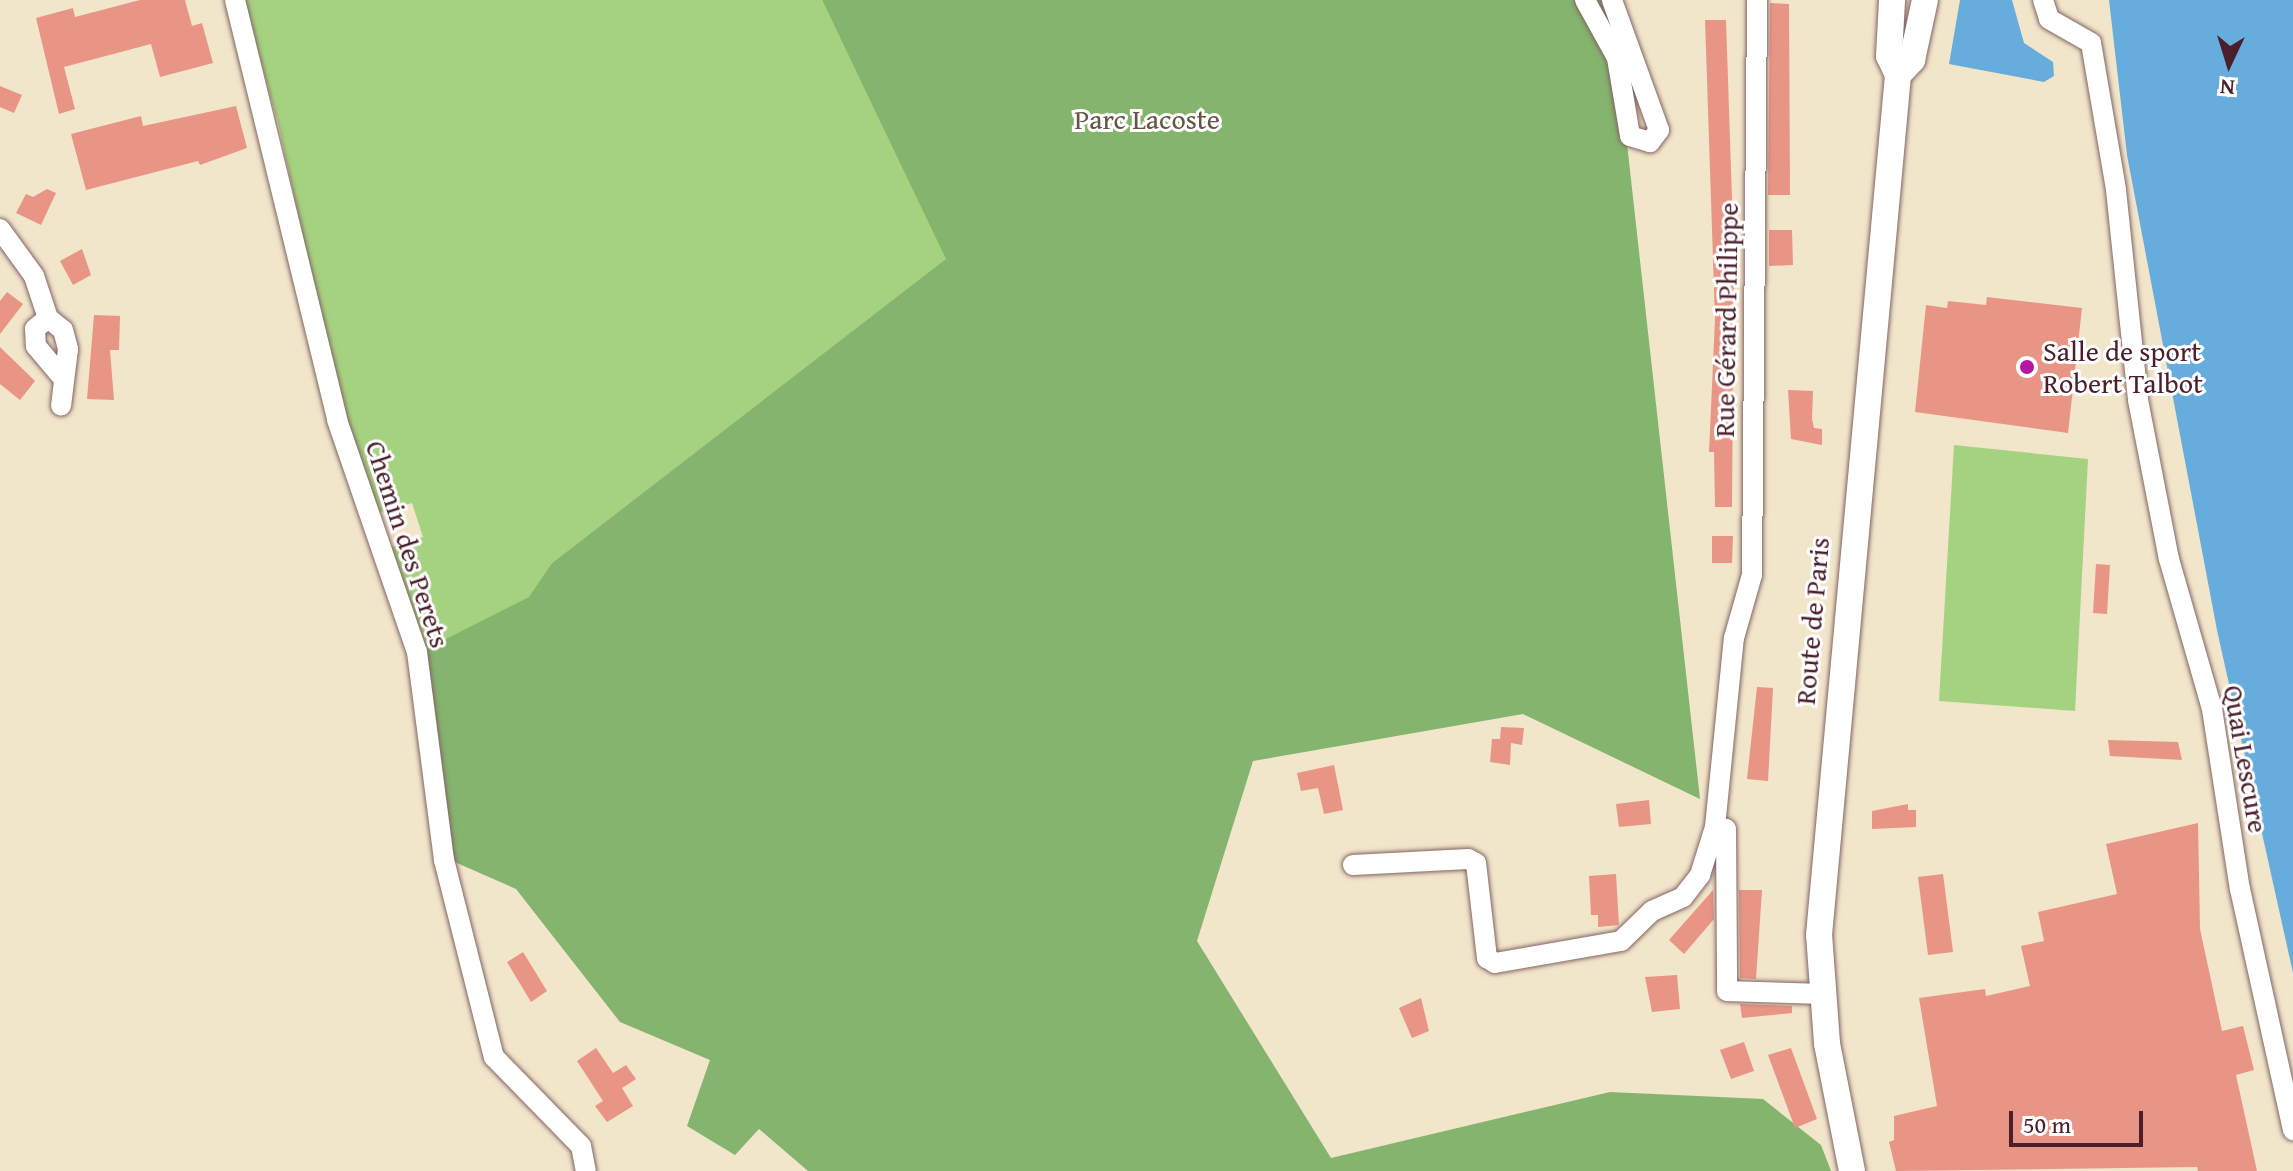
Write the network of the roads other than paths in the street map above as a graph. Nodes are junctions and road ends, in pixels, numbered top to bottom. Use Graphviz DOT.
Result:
graph roads {
  1 [pos="235,0"];
  2 [pos="1585,0"];
  3 [pos="1612,0"];
  4 [pos="1757,0"];
  5 [pos="1892,0"];
  6 [pos="1925,0"];
  7 [pos="2043,0"];
  8 [pos="1898,75"];
  9 [pos="0,229"];
  10 [pos="48,318"];
  11 [pos="61,376"];
  12 [pos="61,406"];
  13 [pos="1715,827"];
  14 [pos="1353,865"];
  15 [pos="1822,994"];
  16 [pos="2293,1130"];
  17 [pos="586,1171"];
  18 [pos="1852,1171"];
  1 -- 17 [label="street, Chemin des Perets"];
  2 -- 3 [label="street"];
  4 -- 13 [label="street, Rue Gérard Philippe"];
  5 -- 8 [label="main road, Route de Paris"];
  6 -- 8 [label="main road, Route de Paris"];
  7 -- 16 [label="street, Quai Lescure"];
  8 -- 15 [label="main road, Route de Paris"];
  9 -- 10 [label="street"];
  10 -- 11 [label="street"];
  10 -- 11 [label="street"];
  11 -- 12 [label="street"];
  13 -- 14 [label="street"];
  13 -- 15 [label="street"];
  15 -- 18 [label="main road, Route de Paris"];
}
